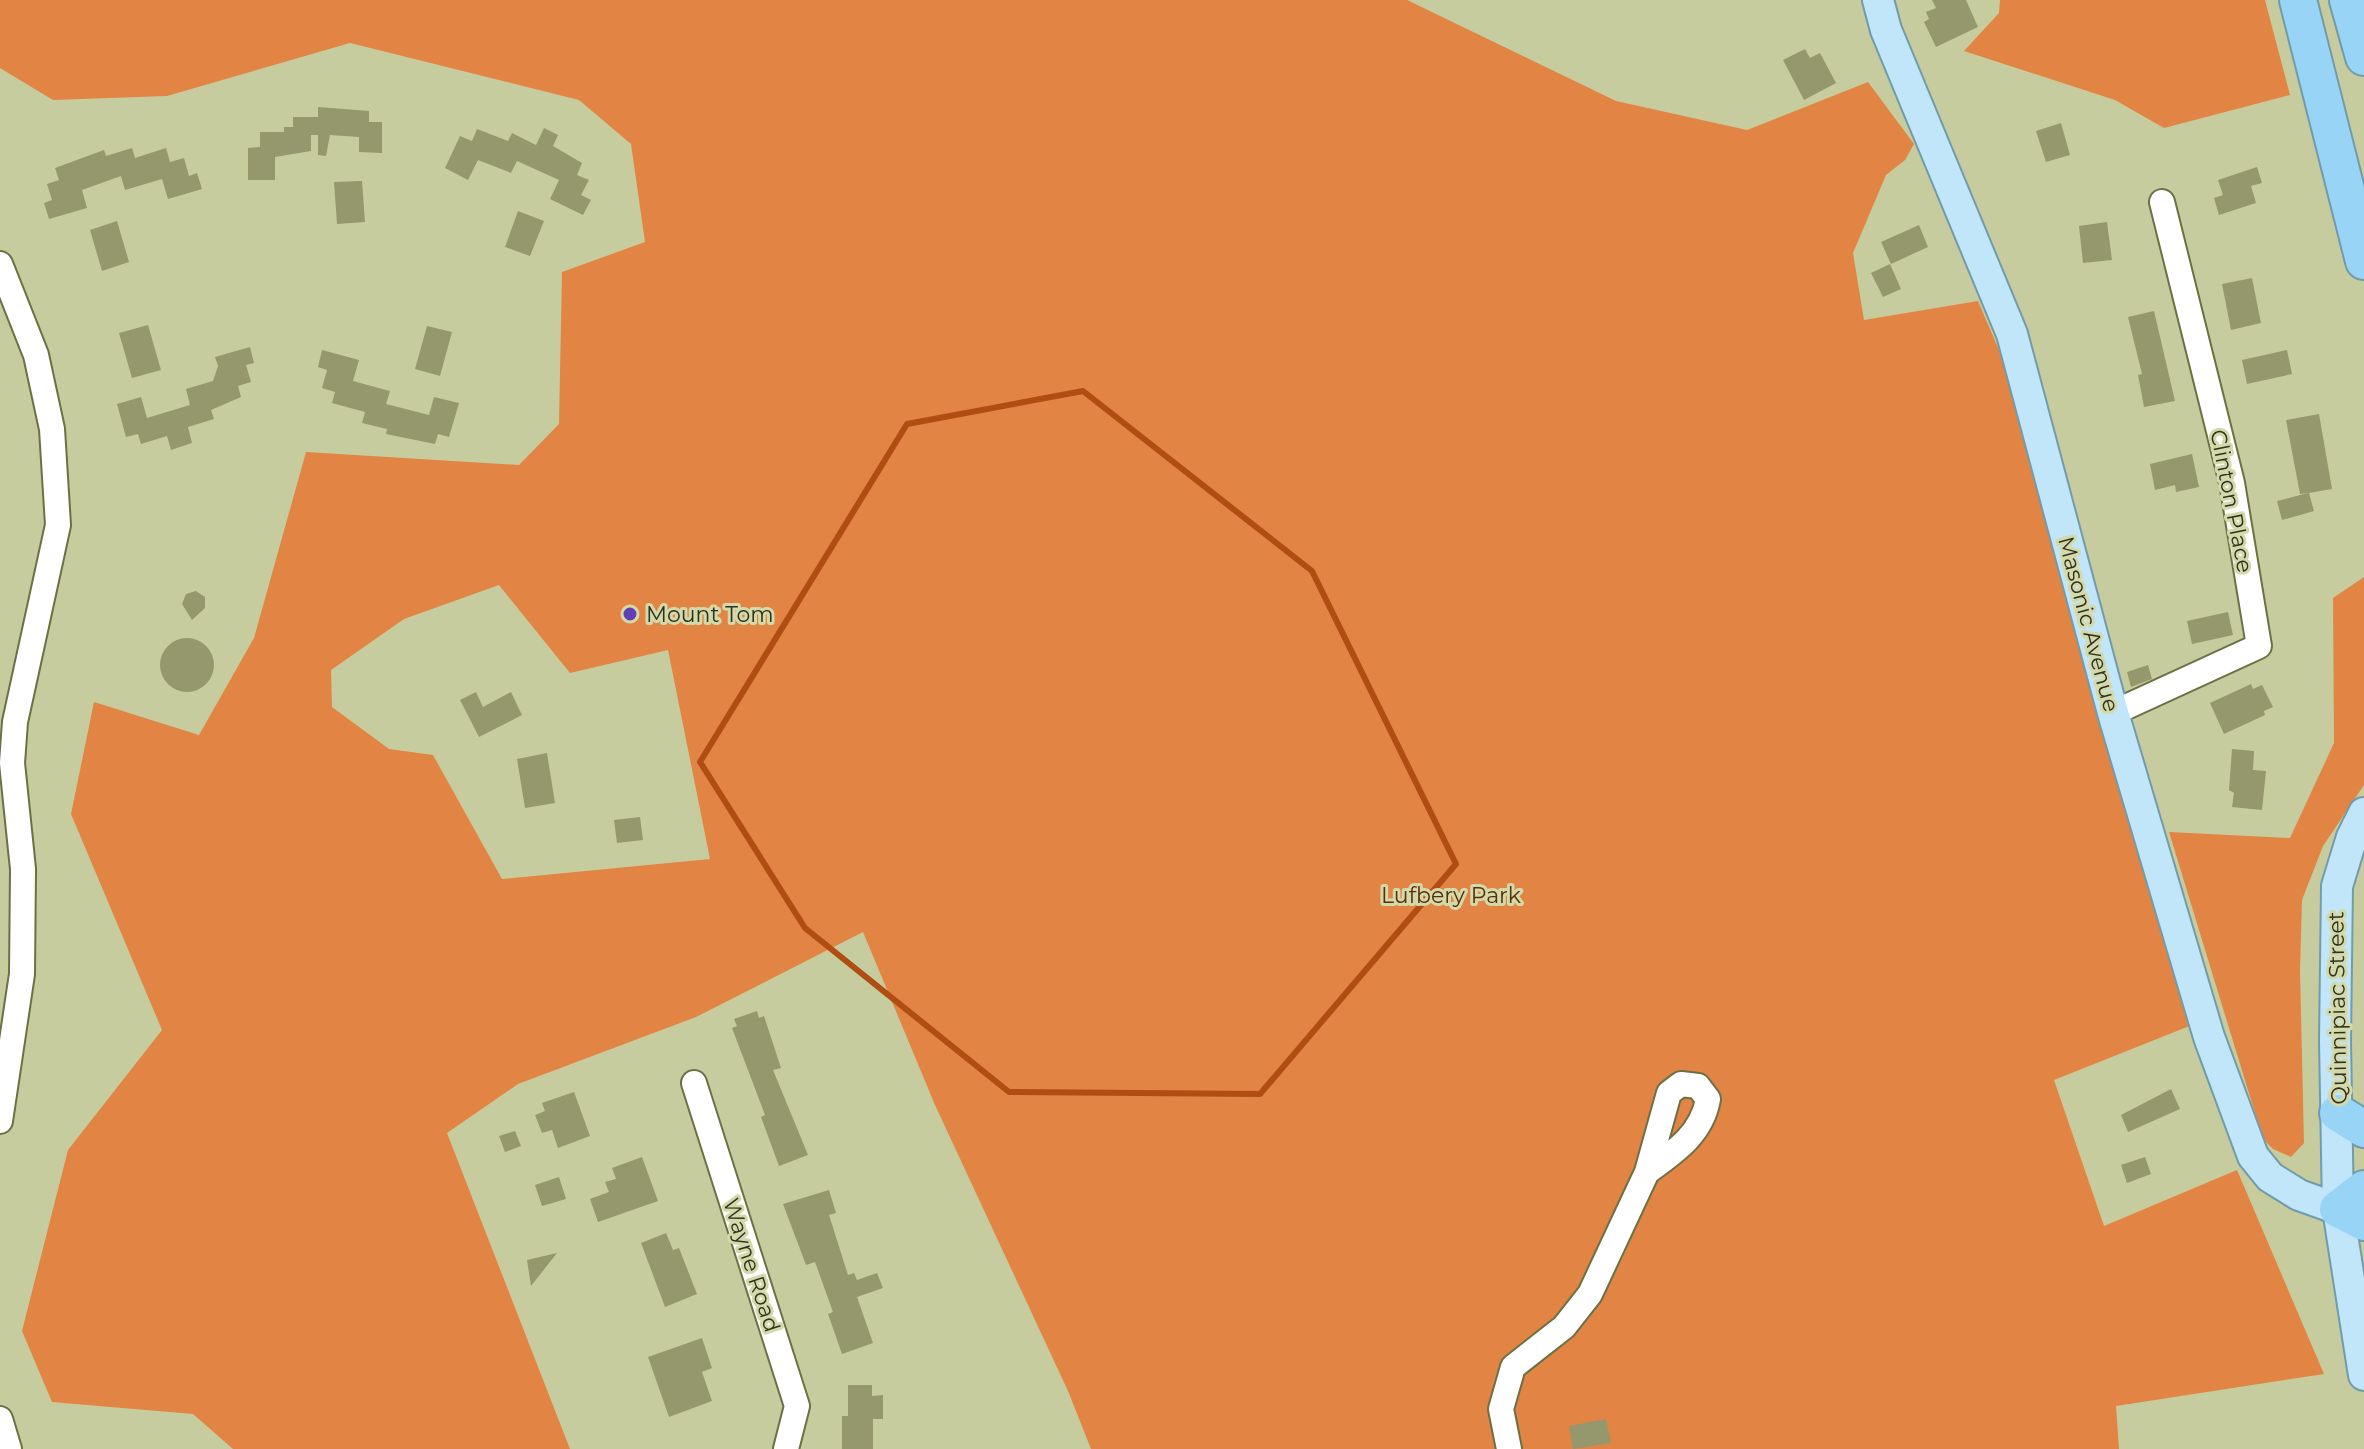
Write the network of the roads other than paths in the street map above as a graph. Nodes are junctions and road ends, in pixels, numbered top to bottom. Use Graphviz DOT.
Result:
graph roads {
  1 [pos="1878,0"];
  2 [pos="2298,0"];
  3 [pos="2348,0"];
  4 [pos="2364,57"];
  5 [pos="2162,202"];
  6 [pos="2364,261"];
  7 [pos="0,264"];
  8 [pos="2113,713"];
  9 [pos="2364,813"];
  10 [pos="11,868"];
  11 [pos="694,1083"];
  12 [pos="0,1121"];
  13 [pos="2351,1121"];
  14 [pos="1647,1172"];
  15 [pos="2355,1207"];
  16 [pos="2364,1375"];
  17 [pos="0,1419"];
  18 [pos="9,1449"];
  19 [pos="786,1449"];
  20 [pos="1509,1449"];
  1 -- 8 [label="main road, Masonic Avenue"];
  2 -- 6 [label="highway"];
  3 -- 4 [label="highway"];
  5 -- 8 [label="street, Clinton Place"];
  7 -- 10 [label="street"];
  8 -- 15 [label="main road, Masonic Avenue"];
  9 -- 13 [label="main road, Quinnipiac Street"];
  10 -- 12 [label="street"];
  11 -- 19 [label="street, Wayne Road"];
  13 -- 15 [label="main road, Quinnipiac Street"];
  14 -- 20 [label="street"];
  15 -- 16 [label="main road, Quinnipiac Street"];
  17 -- 18 [label="street"];
}
